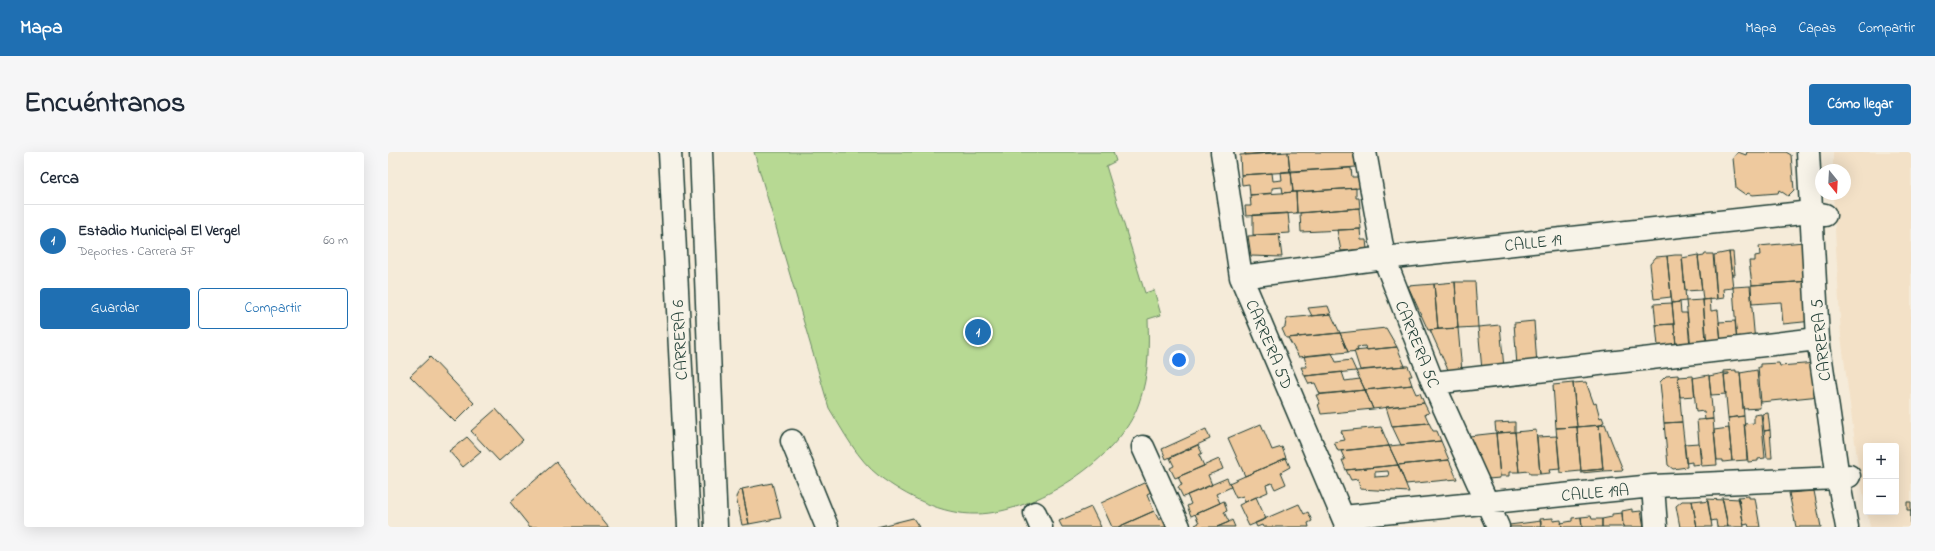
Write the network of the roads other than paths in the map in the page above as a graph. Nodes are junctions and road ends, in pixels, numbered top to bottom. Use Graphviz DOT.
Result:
graph roads {
  1 [pos="670,152"];
  2 [pos="701,152"];
  3 [pos="1222,152"];
  4 [pos="1365,152"];
  5 [pos="1808,152"];
  6 [pos="1823,152"];
  7 [pos="1824,164"];
  8 [pos="1820,207"];
  9 [pos="1384,258"];
  10 [pos="1241,277"];
  11 [pos="1818,339"];
  12 [pos="1432,383"];
  13 [pos="792,441"];
  14 [pos="1143,447"];
  15 [pos="1843,477"];
  16 [pos="1653,486"];
  17 [pos="1488,502"];
  18 [pos="1345,522"];
  19 [pos="689,527"];
  20 [pos="716,527"];
  21 [pos="827,527"];
  22 [pos="1179,527"];
  23 [pos="1498,527"];
  24 [pos="1656,527"];
  25 [pos="1847,527"];
  26 [pos="1860,527"];
  1 -- 19 [label="street, CARRERA 6"];
  2 -- 20 [label="street, CARRERA 6"];
  3 -- 10 [label="street, CARRERA 5D"];
  4 -- 9 [label="street, CARRERA 5C"];
  5 -- 8 [label="street, CARRERA 5"];
  6 -- 7 [label="street"];
  8 -- 9 [label="street, CALLE 19"];
  8 -- 11 [label="street, CARRERA 5"];
  8 -- 15 [label="street, CARRERA 5"];
  9 -- 10 [label="street, CALLE 19"];
  9 -- 12 [label="street, CARRERA 5C"];
  10 -- 18 [label="street, CARRERA 5D"];
  11 -- 12 [label="street"];
  11 -- 15 [label="street, CARRERA 5"];
  12 -- 17 [label="street, CARRERA 5C"];
  13 -- 21 [label="street"];
  14 -- 22 [label="street"];
  15 -- 16 [label="street, CALLE 19A"];
  15 -- 25 [label="street, CARRERA 5"];
  15 -- 26 [label="street, CARRERA 5"];
  16 -- 17 [label="street, CALLE 19A"];
  16 -- 24 [label="street"];
  17 -- 18 [label="street, CALLE 19A"];
  17 -- 23 [label="street, CARRERA 5C"];
}
